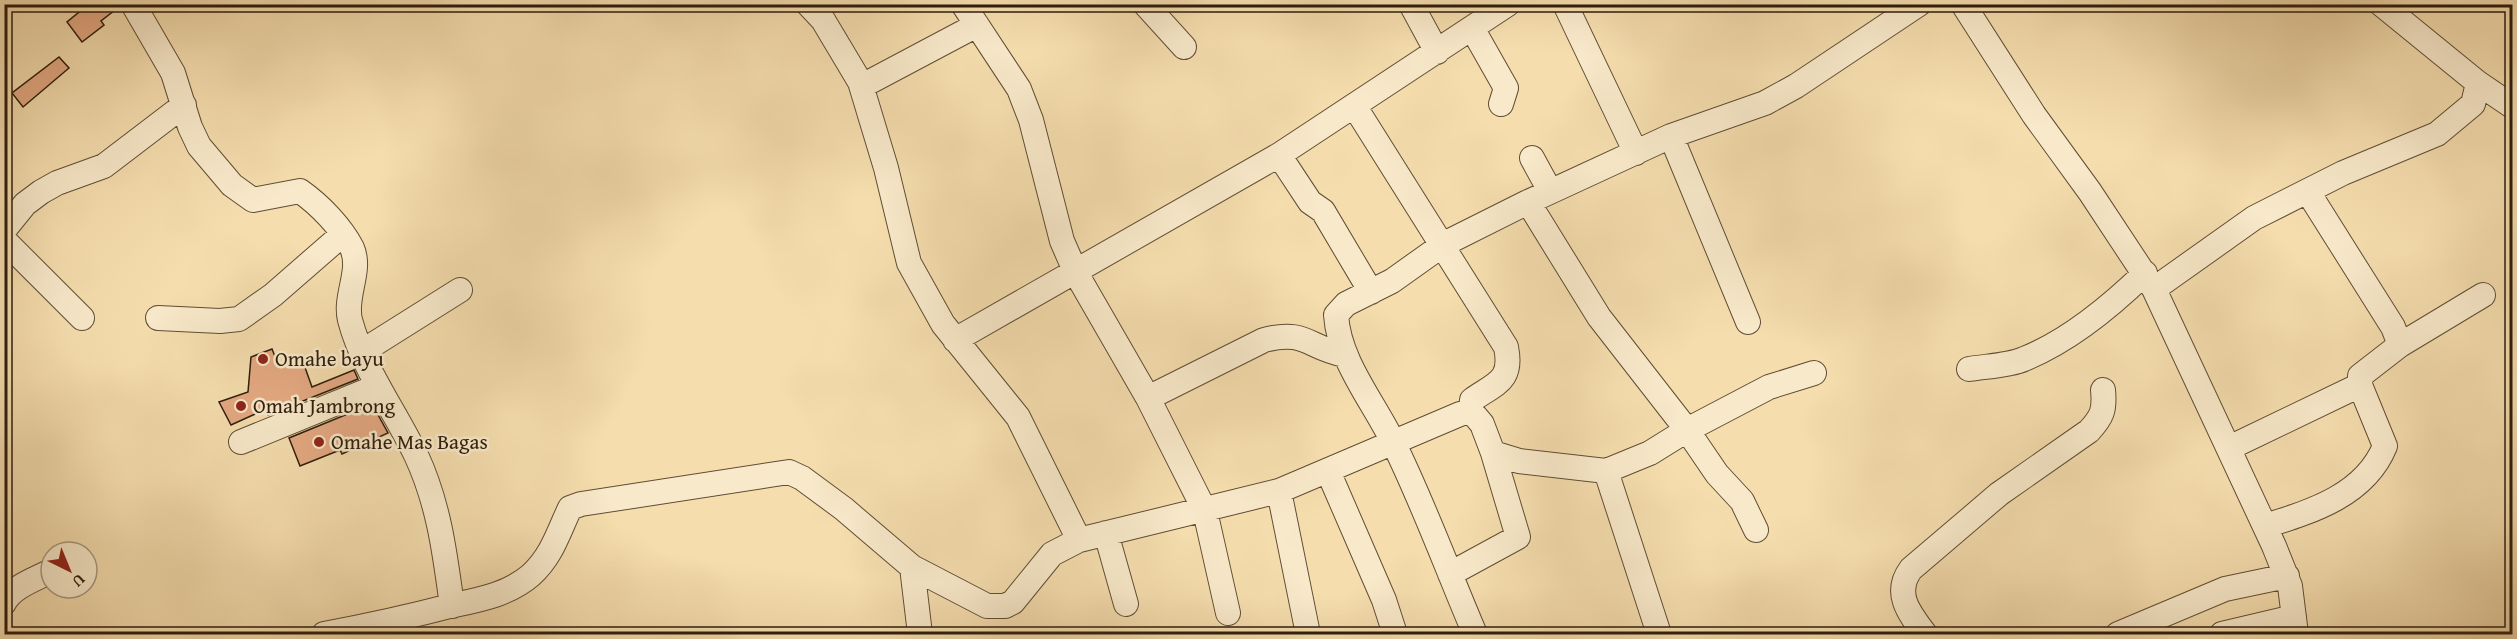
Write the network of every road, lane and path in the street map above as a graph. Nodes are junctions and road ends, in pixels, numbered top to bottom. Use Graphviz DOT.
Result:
graph roads {
  1 [pos="132,4"];
  2 [pos="808,4"];
  3 [pos="963,4"];
  4 [pos="1145,4"];
  5 [pos="1411,4"];
  6 [pos="1508,4"];
  7 [pos="1565,4"];
  8 [pos="1919,4"];
  9 [pos="1963,4"];
  10 [pos="2381,4"];
  11 [pos="977,25"];
  12 [pos="1472,28"];
  13 [pos="1184,47"];
  14 [pos="1437,52"];
  15 [pos="2478,83"];
  16 [pos="861,86"];
  17 [pos="1501,104"];
  18 [pos="184,105"];
  19 [pos="2512,105"];
  20 [pos="1355,107"];
  21 [pos="1671,136"];
  22 [pos="1636,153"];
  23 [pos="1279,155"];
  24 [pos="1532,158"];
  25 [pos="1550,192"];
  26 [pos="2308,192"];
  27 [pos="1528,202"];
  28 [pos="4,230"];
  29 [pos="343,234"];
  30 [pos="4,240"];
  31 [pos="1444,244"];
  32 [pos="1076,273"];
  33 [pos="2149,281"];
  34 [pos="460,290"];
  35 [pos="1371,292"];
  36 [pos="2483,295"];
  37 [pos="82,318"];
  38 [pos="158,318"];
  39 [pos="1748,322"];
  40 [pos="955,340"];
  41 [pos="2400,345"];
  42 [pos="363,351"];
  43 [pos="1345,355"];
  44 [pos="1969,369"];
  45 [pos="1814,373"];
  46 [pos="2360,385"];
  47 [pos="378,386"];
  48 [pos="2103,390"];
  49 [pos="1148,398"];
  50 [pos="1471,411"];
  51 [pos="1688,430"];
  52 [pos="241,442"];
  53 [pos="1394,444"];
  54 [pos="2229,448"];
  55 [pos="1493,453"];
  56 [pos="1328,471"];
  57 [pos="1606,471"];
  58 [pos="1279,491"];
  59 [pos="1205,511"];
  60 [pos="2265,526"];
  61 [pos="1756,530"];
  62 [pos="1106,533"];
  63 [pos="1079,540"];
  64 [pos="912,567"];
  65 [pos="1450,574"];
  66 [pos="2287,576"];
  67 [pos="39,577"];
  68 [pos="4,603"];
  69 [pos="1126,604"];
  70 [pos="452,606"];
  71 [pos="1228,613"];
  72 [pos="2295,626"];
  73 [pos="365,630"];
  74 [pos="324,634"];
  75 [pos="920,634"];
  76 [pos="1308,634"];
  77 [pos="1395,634"];
  78 [pos="1475,634"];
  79 [pos="1659,634"];
  80 [pos="1925,634"];
  81 [pos="2118,634"];
  82 [pos="2222,634"];
  1 -- 18 [label="street"];
  2 -- 16 [label="street"];
  3 -- 11 [label="street"];
  4 -- 13 [label="street"];
  5 -- 14 [label="street"];
  6 -- 12 [label="street"];
  7 -- 22 [label="street"];
  8 -- 21 [label="street"];
  9 -- 33 [label="street"];
  10 -- 15 [label="street"];
  11 -- 16 [label="street"];
  11 -- 32 [label="street"];
  12 -- 14 [label="street"];
  12 -- 17 [label="street"];
  14 -- 20 [label="street"];
  15 -- 19 [label="street"];
  15 -- 26 [label="street"];
  16 -- 40 [label="street"];
  18 -- 28 [label="street"];
  18 -- 29 [label="street"];
  20 -- 23 [label="street"];
  20 -- 31 [label="street"];
  21 -- 22 [label="street"];
  21 -- 39 [label="street"];
  22 -- 25 [label="street"];
  23 -- 32 [label="street"];
  23 -- 35 [label="street"];
  24 -- 25 [label="street"];
  25 -- 27 [label="street"];
  26 -- 33 [label="street"];
  26 -- 41 [label="street"];
  27 -- 31 [label="street"];
  27 -- 51 [label="street"];
  29 -- 38 [label="street"];
  29 -- 42 [label="street"];
  30 -- 37 [label="street"];
  31 -- 35 [label="street"];
  31 -- 50 [label="street"];
  32 -- 40 [label="street"];
  32 -- 49 [label="street"];
  33 -- 44 [label="street"];
  33 -- 54 [label="street"];
  34 -- 42 [label="street"];
  35 -- 43 [label="street"];
  36 -- 41 [label="street"];
  40 -- 63 [label="street"];
  41 -- 46 [label="street"];
  42 -- 47 [label="street"];
  43 -- 49 [label="street"];
  43 -- 53 [label="street"];
  45 -- 51 [label="street"];
  46 -- 54 [label="street"];
  46 -- 60 [label="street"];
  47 -- 52 [label="street"];
  47 -- 70 [label="street"];
  48 -- 80 [label="street"];
  49 -- 59 [label="street"];
  50 -- 53 [label="street"];
  50 -- 55 [label="street"];
  51 -- 57 [label="street"];
  51 -- 61 [label="street"];
  53 -- 56 [label="street"];
  53 -- 65 [label="street"];
  54 -- 60 [label="street"];
  55 -- 57 [label="street"];
  55 -- 65 [label="street"];
  56 -- 58 [label="street"];
  56 -- 77 [label="street"];
  57 -- 79 [label="street"];
  58 -- 59 [label="street"];
  58 -- 76 [label="street"];
  59 -- 62 [label="street"];
  59 -- 71 [label="street"];
  60 -- 66 [label="street"];
  62 -- 63 [label="street"];
  62 -- 69 [label="street"];
  63 -- 64 [label="street"];
  64 -- 70 [label="street"];
  64 -- 75 [label="street"];
  65 -- 78 [label="street"];
  66 -- 72 [label="street"];
  66 -- 81 [label="street"];
  67 -- 68 [label="street"];
  70 -- 73 [label="street"];
  72 -- 82 [label="street"];
  73 -- 74 [label="street"];
}
